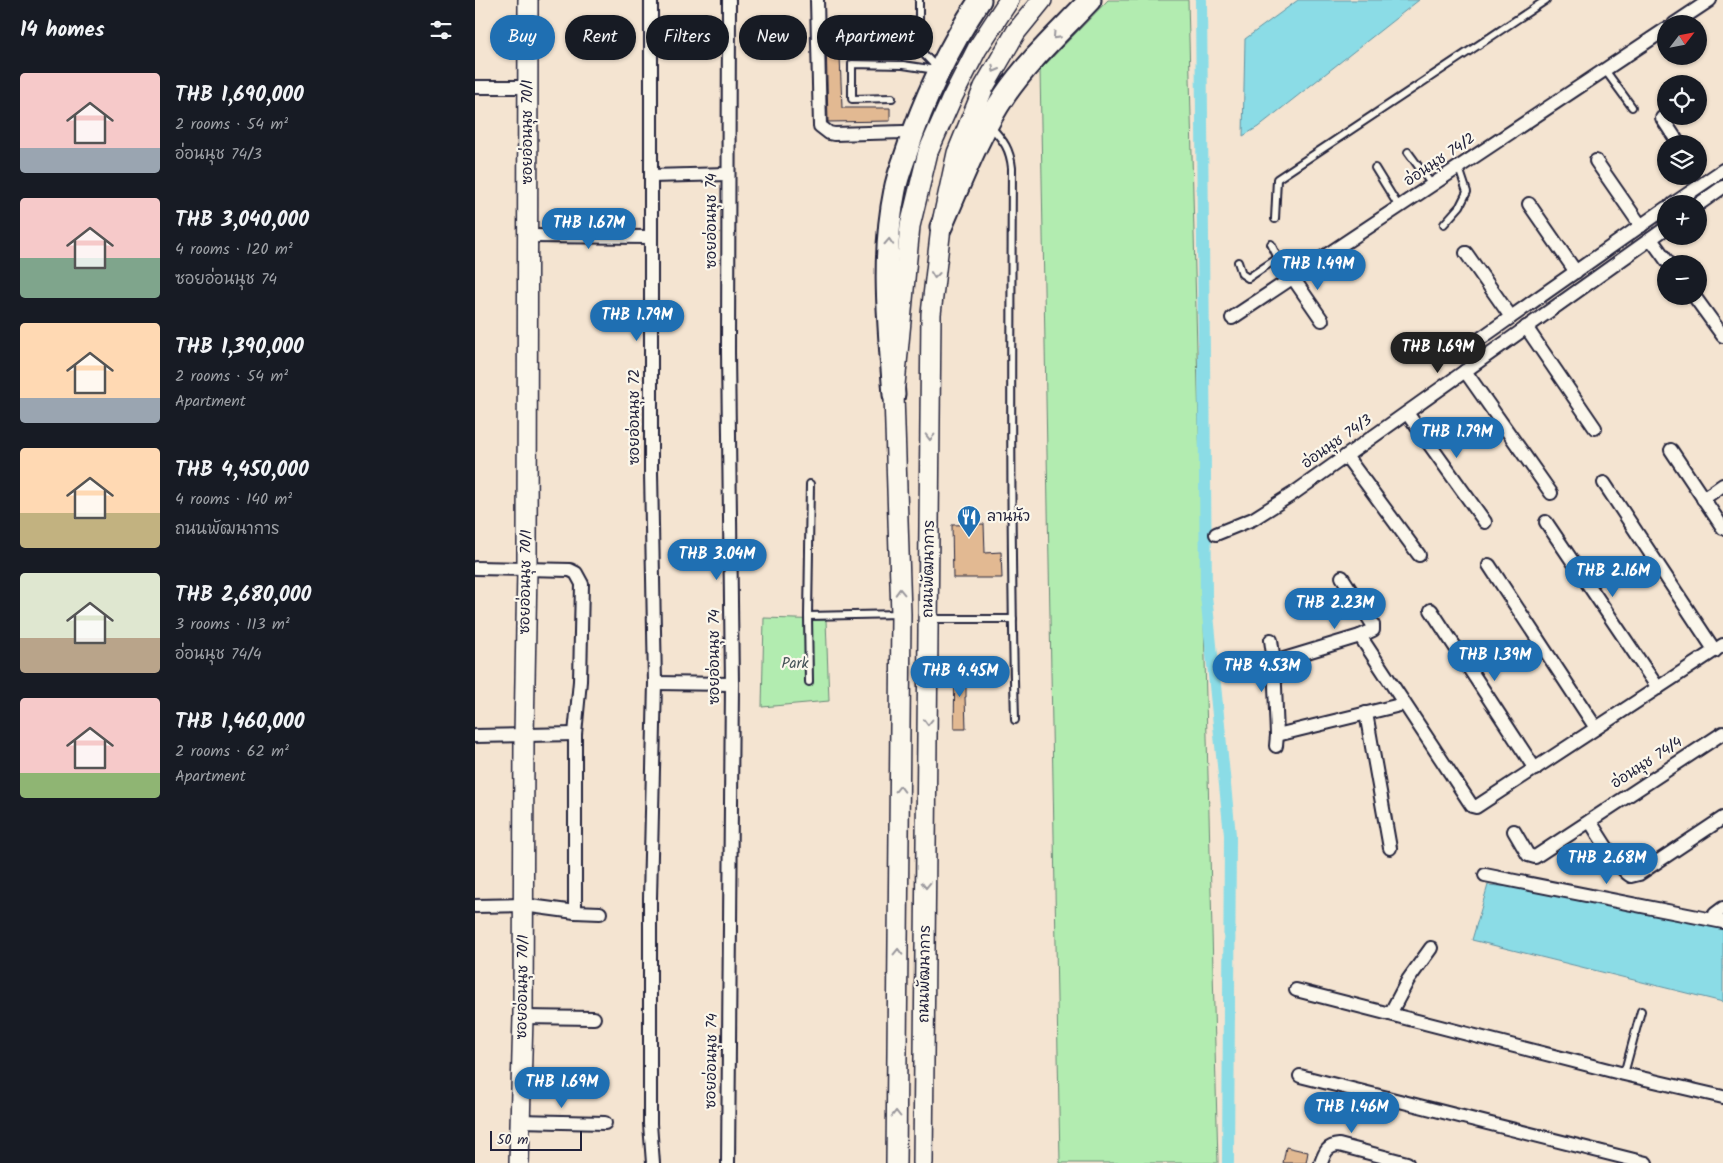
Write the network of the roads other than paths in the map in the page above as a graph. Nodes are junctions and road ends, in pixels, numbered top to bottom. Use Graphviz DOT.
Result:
graph roads {
  1 [pos="528,0"];
  2 [pos="651,0"];
  3 [pos="729,0"];
  4 [pos="817,0"];
  5 [pos="919,0"];
  6 [pos="981,0"];
  7 [pos="1009,0"];
  8 [pos="1042,0"];
  9 [pos="1090,0"];
  10 [pos="1546,0"];
  11 [pos="1710,0"];
  12 [pos="1688,15"];
  13 [pos="1657,35"];
  14 [pos="940,70"];
  15 [pos="1605,70"];
  16 [pos="475,87"];
  17 [pos="528,87"];
  18 [pos="892,98"];
  19 [pos="1632,106"];
  20 [pos="988,124"];
  21 [pos="912,134"];
  22 [pos="1408,152"];
  23 [pos="1596,161"];
  24 [pos="1375,168"];
  25 [pos="1459,168"];
  26 [pos="1723,170"];
  27 [pos="728,174"];
  28 [pos="1707,175"];
  29 [pos="651,176"];
  30 [pos="1432,185"];
  31 [pos="1693,185"];
  32 [pos="1722,189"];
  33 [pos="1683,195"];
  34 [pos="1707,199"];
  35 [pos="1529,204"];
  36 [pos="1399,207"];
  37 [pos="1657,214"];
  38 [pos="1275,219"];
  39 [pos="1444,224"];
  40 [pos="1641,226"];
  41 [pos="941,227"];
  42 [pos="1657,235"];
  43 [pos="528,236"];
  44 [pos="651,237"];
  45 [pos="1651,239"];
  46 [pos="1271,244"];
  47 [pos="1466,253"];
  48 [pos="1663,255"];
  49 [pos="1278,258"];
  50 [pos="1237,262"];
  51 [pos="1576,272"];
  52 [pos="1291,279"];
  53 [pos="1701,305"];
  54 [pos="1511,317"];
  55 [pos="1232,318"];
  56 [pos="1322,320"];
  57 [pos="1526,327"];
  58 [pos="1723,336"];
  59 [pos="1477,341"];
  60 [pos="1465,372"];
  61 [pos="894,395"];
  62 [pos="1407,413"];
  63 [pos="1595,428"];
  64 [pos="1671,450"];
  65 [pos="1346,456"];
  66 [pos="1604,483"];
  67 [pos="810,484"];
  68 [pos="1723,485"];
  69 [pos="1551,493"];
  70 [pos="1703,499"];
  71 [pos="1485,522"];
  72 [pos="1546,522"];
  73 [pos="1723,528"];
  74 [pos="1217,534"];
  75 [pos="1419,555"];
  76 [pos="1489,565"];
  77 [pos="475,568"];
  78 [pos="527,568"];
  79 [pos="1342,577"];
  80 [pos="1431,610"];
  81 [pos="901,614"];
  82 [pos="808,616"];
  83 [pos="929,619"];
  84 [pos="1013,619"];
  85 [pos="1360,636"];
  86 [pos="1271,640"];
  87 [pos="1719,648"];
  88 [pos="1274,662"];
  89 [pos="809,682"];
  90 [pos="655,683"];
  91 [pos="731,684"];
  92 [pos="1658,688"];
  93 [pos="1405,704"];
  94 [pos="1366,713"];
  95 [pos="1015,720"];
  96 [pos="1596,728"];
  97 [pos="575,734"];
  98 [pos="1723,734"];
  99 [pos="475,736"];
  100 [pos="524,736"];
  101 [pos="1535,769"];
  102 [pos="1723,818"];
  103 [pos="1590,821"];
  104 [pos="1514,832"];
  105 [pos="1390,848"];
  106 [pos="1485,875"];
  107 [pos="523,905"];
  108 [pos="475,906"];
  109 [pos="575,912"];
  110 [pos="600,913"];
  111 [pos="1720,915"];
  112 [pos="1431,948"];
  113 [pos="1296,990"];
  114 [pos="1641,1011"];
  115 [pos="1390,1014"];
  116 [pos="523,1017"];
  117 [pos="594,1018"];
  118 [pos="1624,1074"];
  119 [pos="1300,1076"];
  120 [pos="1723,1097"];
  121 [pos="519,1121"];
  122 [pos="605,1123"];
  123 [pos="519,1163"];
  124 [pos="653,1163"];
  125 [pos="727,1163"];
  126 [pos="896,1163"];
  127 [pos="923,1163"];
  128 [pos="1321,1163"];
  129 [pos="1407,1163"];
  130 [pos="1646,1163"];
  1 -- 17 [label="main road, ซอยอ่อนนุช 70/1"];
  2 -- 29 [label="street, ซอยอ่อนนุช 72"];
  3 -- 27 [label="street, ซอยอ่อนนุช 74"];
  4 -- 21 [label="street"];
  5 -- 14 [label="lane"];
  6 -- 14 [label="main road"];
  7 -- 61 [label="main road, ถนนพัฒนาการ"];
  8 -- 41 [label="main road, ถนนพัฒนาการ, one-way"];
  9 -- 20 [label="main road, one-way"];
  10 -- 38 [label="lane"];
  11 -- 12 [label="street"];
  13 -- 15 [label="street, อ่อนนุช 74/2"];
  14 -- 18 [label="lane"];
  14 -- 21 [label="main road"];
  15 -- 19 [label="lane"];
  15 -- 25 [label="street, อ่อนนุช 74/2"];
  16 -- 17 [label="street"];
  17 -- 43 [label="main road, ซอยอ่อนนุช 70/1"];
  20 -- 41 [label="main road"];
  20 -- 84 [label="lane"];
  61 -- 21 [label="main road, one-way"];
  22 -- 30 [label="lane"];
  23 -- 40 [label="street"];
  24 -- 36 [label="lane"];
  25 -- 30 [label="street, อ่อนนุช 74/2"];
  25 -- 39 [label="lane"];
  26 -- 28 [label="street"];
  27 -- 29 [label="street"];
  27 -- 91 [label="street, ซอยอ่อนนุช 74"];
  29 -- 44 [label="street, ซอยอ่อนนุช 72"];
  30 -- 36 [label="street, อ่อนนุช 74/2"];
  31 -- 33 [label="street"];
  32 -- 34 [label="street"];
  35 -- 51 [label="street"];
  36 -- 52 [label="street, อ่อนนุช 74/2"];
  37 -- 40 [label="street"];
  40 -- 51 [label="street"];
  41 -- 83 [label="main road, ถนนพัฒนาการ, one-way"];
  42 -- 45 [label="street, อ่อนนุช 74/3"];
  43 -- 44 [label="street"];
  43 -- 78 [label="main road, ซอยอ่อนนุช 70/1"];
  44 -- 90 [label="street, ซอยอ่อนนุช 72"];
  45 -- 48 [label="street"];
  45 -- 57 [label="street, อ่อนนุช 74/3"];
  46 -- 49 [label="lane"];
  47 -- 54 [label="street"];
  49 -- 50 [label="lane"];
  49 -- 52 [label="lane"];
  51 -- 54 [label="street"];
  52 -- 55 [label="street, อ่อนนุช 74/2"];
  52 -- 56 [label="street"];
  53 -- 58 [label="street"];
  54 -- 59 [label="street"];
  57 -- 60 [label="street, อ่อนนุช 74/3"];
  57 -- 63 [label="street"];
  60 -- 62 [label="street, อ่อนนุช 74/3"];
  60 -- 69 [label="street"];
  81 -- 61 [label="main road, ถนนพัฒนาการ, one-way"];
  62 -- 65 [label="street, อ่อนนุช 74/3"];
  62 -- 71 [label="street"];
  64 -- 70 [label="street"];
  65 -- 74 [label="street, อ่อนนุช 74/3"];
  65 -- 75 [label="street"];
  66 -- 87 [label="street"];
  67 -- 82 [label="lane"];
  68 -- 70 [label="street"];
  70 -- 73 [label="street"];
  72 -- 92 [label="street"];
  76 -- 96 [label="street"];
  77 -- 78 [label="street"];
  78 -- 97 [label="street"];
  78 -- 100 [label="main road, ซอยอ่อนนุช 70/1"];
  79 -- 85 [label="street"];
  80 -- 101 [label="street"];
  81 -- 82 [label="lane"];
  126 -- 81 [label="main road, ถนนพัฒนาการ, one-way"];
  82 -- 89 [label="lane"];
  83 -- 84 [label="lane"];
  83 -- 127 [label="main road, ถนนพัฒนาการ, one-way"];
  84 -- 95 [label="lane"];
  85 -- 88 [label="street"];
  85 -- 93 [label="street"];
  86 -- 88 [label="street"];
  87 -- 92 [label="street"];
  88 -- 94 [label="street"];
  90 -- 91 [label="street"];
  90 -- 124 [label="street, ซอยอ่อนนุช 72"];
  91 -- 125 [label="street, ซอยอ่อนนุช 74"];
  92 -- 96 [label="street"];
  93 -- 94 [label="street"];
  93 -- 101 [label="street"];
  94 -- 105 [label="street"];
  96 -- 101 [label="street"];
  97 -- 100 [label="street"];
  97 -- 109 [label="street"];
  98 -- 103 [label="street, อ่อนนุช 74/4"];
  99 -- 100 [label="street"];
  100 -- 107 [label="main road, ซอยอ่อนนุช 70/1"];
  102 -- 103 [label="street"];
  103 -- 104 [label="street, อ่อนนุช 74/4"];
  106 -- 111 [label="street"];
  107 -- 108 [label="street"];
  107 -- 109 [label="street"];
  107 -- 116 [label="main road, ซอยอ่อนนุช 70/1"];
  109 -- 110 [label="street"];
  112 -- 115 [label="street"];
  113 -- 115 [label="street"];
  114 -- 118 [label="lane"];
  115 -- 118 [label="street"];
  116 -- 117 [label="street"];
  116 -- 121 [label="main road, ซอยอ่อนนุช 70/1"];
  118 -- 120 [label="street"];
  119 -- 130 [label="street"];
  121 -- 122 [label="street"];
  121 -- 123 [label="main road, ซอยอ่อนนุช 70/1"];
  128 -- 129 [label="street"];
}
